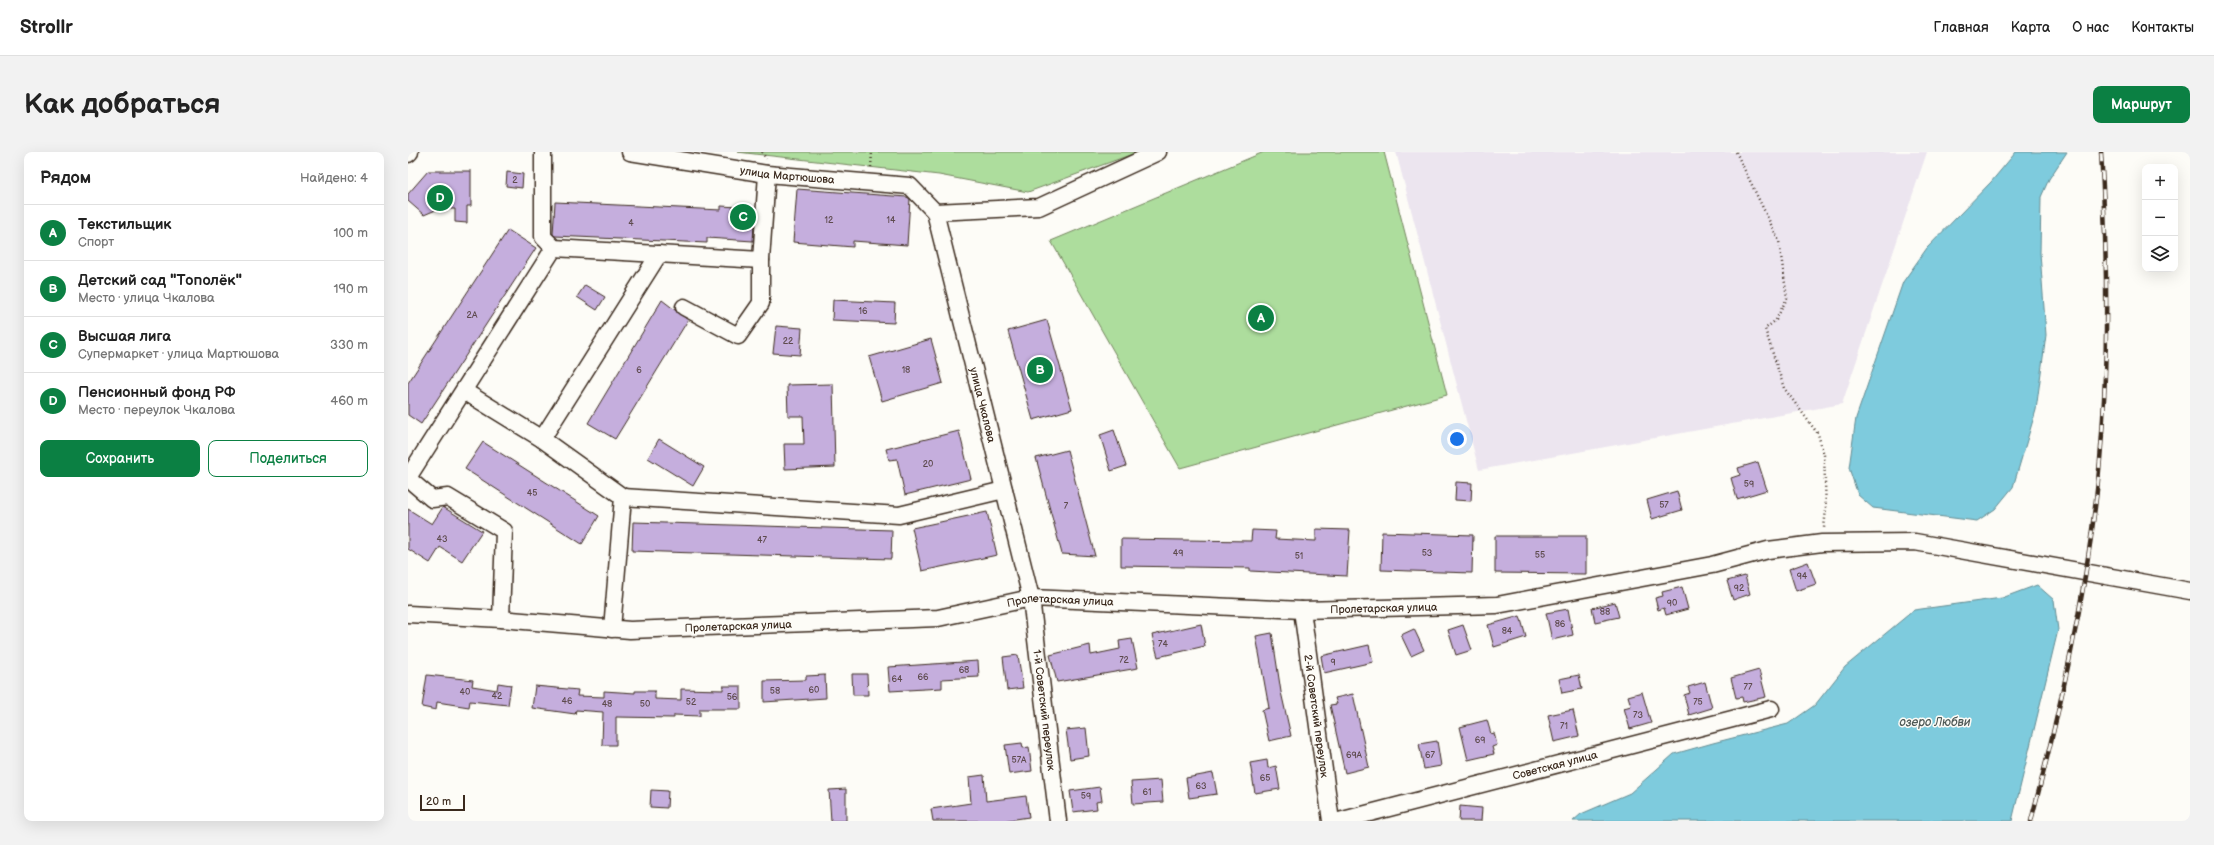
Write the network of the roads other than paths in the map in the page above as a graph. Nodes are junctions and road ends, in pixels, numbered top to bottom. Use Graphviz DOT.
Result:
graph roads {
  1 [pos="543,152"];
  2 [pos="630,152"];
  3 [pos="1158,152"];
  4 [pos="767,174"];
  5 [pos="935,212"];
  6 [pos="554,248"];
  7 [pos="659,254"];
  8 [pos="761,260"];
  9 [pos="684,307"];
  10 [pos="464,391"];
  11 [pos="542,439"];
  12 [pos="1004,490"];
  13 [pos="623,497"];
  14 [pos="2190,591"];
  15 [pos="1031,598"];
  16 [pos="1302,610"];
  17 [pos="408,614"];
  18 [pos="501,619"];
  19 [pos="612,628"];
  20 [pos="1771,709"];
  21 [pos="1058,821"];
  22 [pos="1331,821"];
  23 [pos="1339,821"];
  1 -- 6 [label="street"];
  2 -- 4 [label="street, улица Мартюшова"];
  3 -- 5 [label="street"];
  4 -- 5 [label="street, улица Мартюшова"];
  4 -- 8 [label="street"];
  5 -- 12 [label="street, улица Чкалова"];
  6 -- 7 [label="street"];
  6 -- 10 [label="street"];
  7 -- 8 [label="street"];
  7 -- 11 [label="street"];
  8 -- 9 [label="street"];
  10 -- 11 [label="street"];
  10 -- 18 [label="street"];
  11 -- 13 [label="street"];
  12 -- 13 [label="street"];
  12 -- 15 [label="street, улица Чкалова"];
  13 -- 19 [label="street"];
  14 -- 16 [label="street, Пролетарская улица"];
  15 -- 16 [label="street, Пролетарская улица"];
  15 -- 19 [label="street, Пролетарская улица"];
  15 -- 21 [label="street, 1-й Советский переулок"];
  16 -- 22 [label="street, 2-й Советский переулок"];
  17 -- 18 [label="street, Пролетарская улица"];
  18 -- 19 [label="street, Пролетарская улица"];
  20 -- 23 [label="street, Советская улица"];
}
